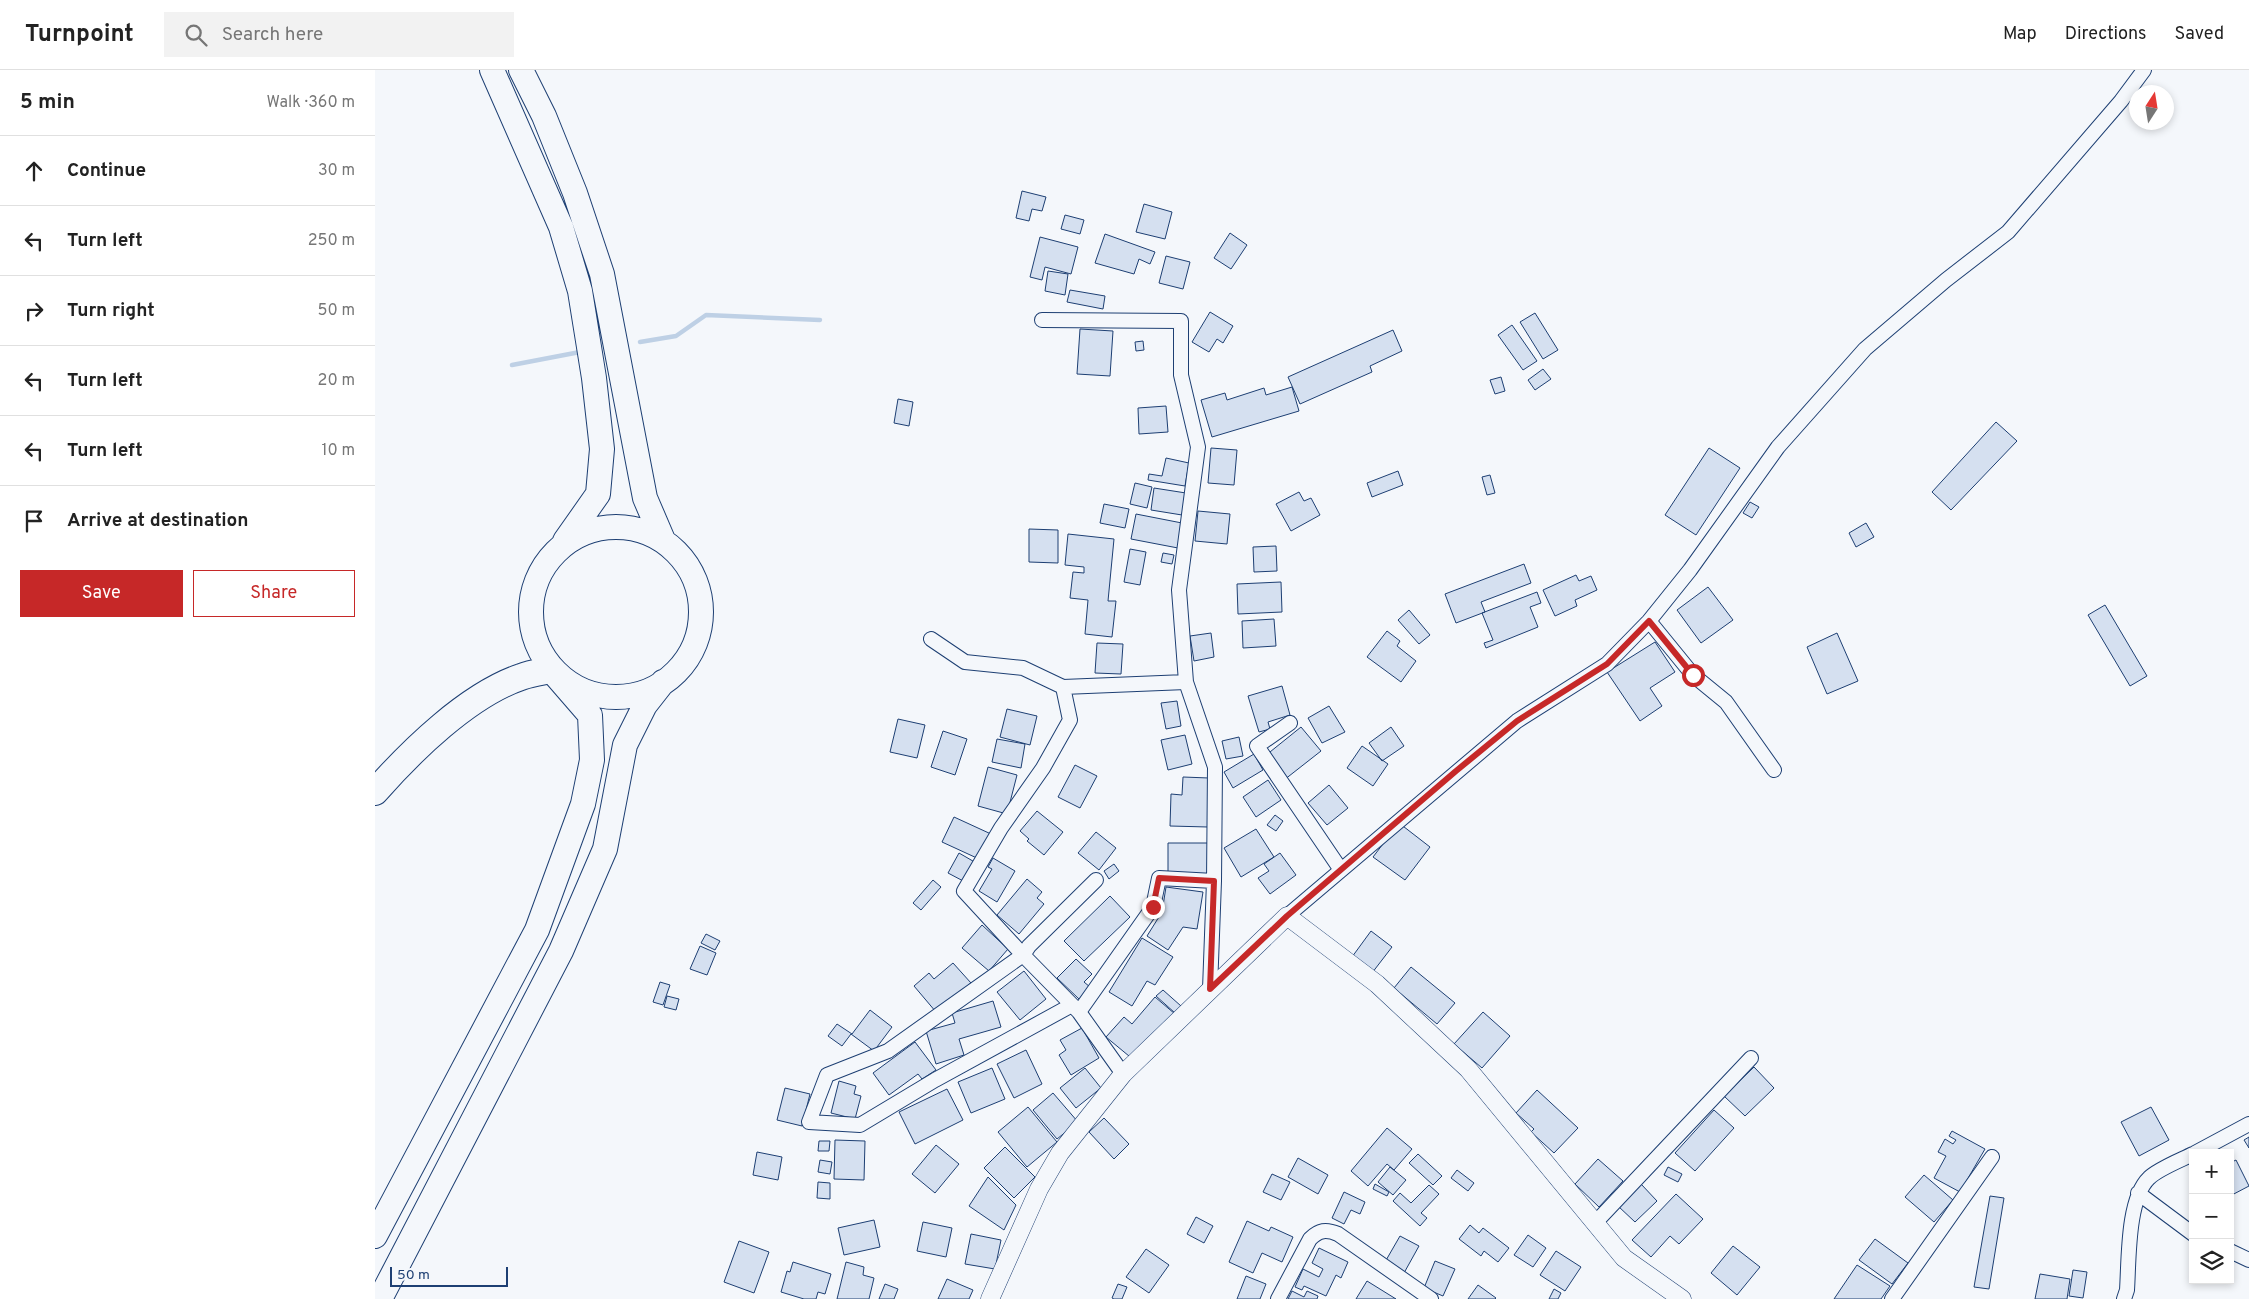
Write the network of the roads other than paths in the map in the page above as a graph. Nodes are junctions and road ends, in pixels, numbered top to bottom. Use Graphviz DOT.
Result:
graph roads {
  1 [pos="492,70"];
  2 [pos="521,70"];
  3 [pos="2144,70"];
  4 [pos="1042,320"];
  5 [pos="663,540"];
  6 [pos="564,543"];
  7 [pos="1649,621"];
  8 [pos="931,639"];
  9 [pos="551,670"];
  10 [pos="663,682"];
  11 [pos="1186,682"];
  12 [pos="1063,687"];
  13 [pos="1290,723"];
  14 [pos="1774,770"];
  15 [pos="375,792"];
  16 [pos="1341,870"];
  17 [pos="1096,880"];
  18 [pos="1214,881"];
  19 [pos="1287,916"];
  20 [pos="1023,955"];
  21 [pos="1210,989"];
  22 [pos="1076,1009"];
  23 [pos="1751,1058"];
  24 [pos="1123,1074"];
  25 [pos="2249,1124"];
  26 [pos="2202,1149"];
  27 [pos="2189,1156"];
  28 [pos="1992,1157"];
  29 [pos="2138,1193"];
  30 [pos="1595,1223"];
  31 [pos="2189,1231"];
  32 [pos="375,1236"];
  33 [pos="2234,1253"];
  34 [pos="2249,1260"];
  35 [pos="1426,1298"];
  36 [pos="380,1299"];
  37 [pos="990,1299"];
  38 [pos="1278,1299"];
  39 [pos="1681,1299"];
  40 [pos="1892,1299"];
  41 [pos="2123,1299"];
  1 -- 6 [label="highway"];
  2 -- 5 [label="highway"];
  3 -- 7 [label="street"];
  4 -- 11 [label="street"];
  5 -- 6 [label="highway"];
  5 -- 10 [label="highway"];
  6 -- 9 [label="highway"];
  7 -- 14 [label="street"];
  7 -- 16 [label="street"];
  8 -- 12 [label="street"];
  9 -- 10 [label="highway"];
  9 -- 15 [label="highway"];
  9 -- 32 [label="highway"];
  10 -- 36 [label="highway"];
  11 -- 12 [label="street"];
  11 -- 18 [label="street"];
  12 -- 20 [label="street"];
  13 -- 16 [label="street"];
  16 -- 19 [label="street"];
  17 -- 20 [label="street"];
  18 -- 21 [label="street"];
  18 -- 22 [label="street"];
  19 -- 21 [label="street"];
  19 -- 30 [label="street"];
  20 -- 22 [label="street"];
  20 -- 22 [label="street"];
  21 -- 24 [label="street"];
  22 -- 24 [label="street"];
  23 -- 30 [label="street"];
  24 -- 37 [label="street"];
  25 -- 26 [label="street"];
  27 -- 29 [label="street"];
  28 -- 40 [label="street"];
  29 -- 31 [label="street"];
  29 -- 41 [label="street"];
  30 -- 39 [label="street"];
  33 -- 34 [label="street"];
  35 -- 38 [label="street"];
}
